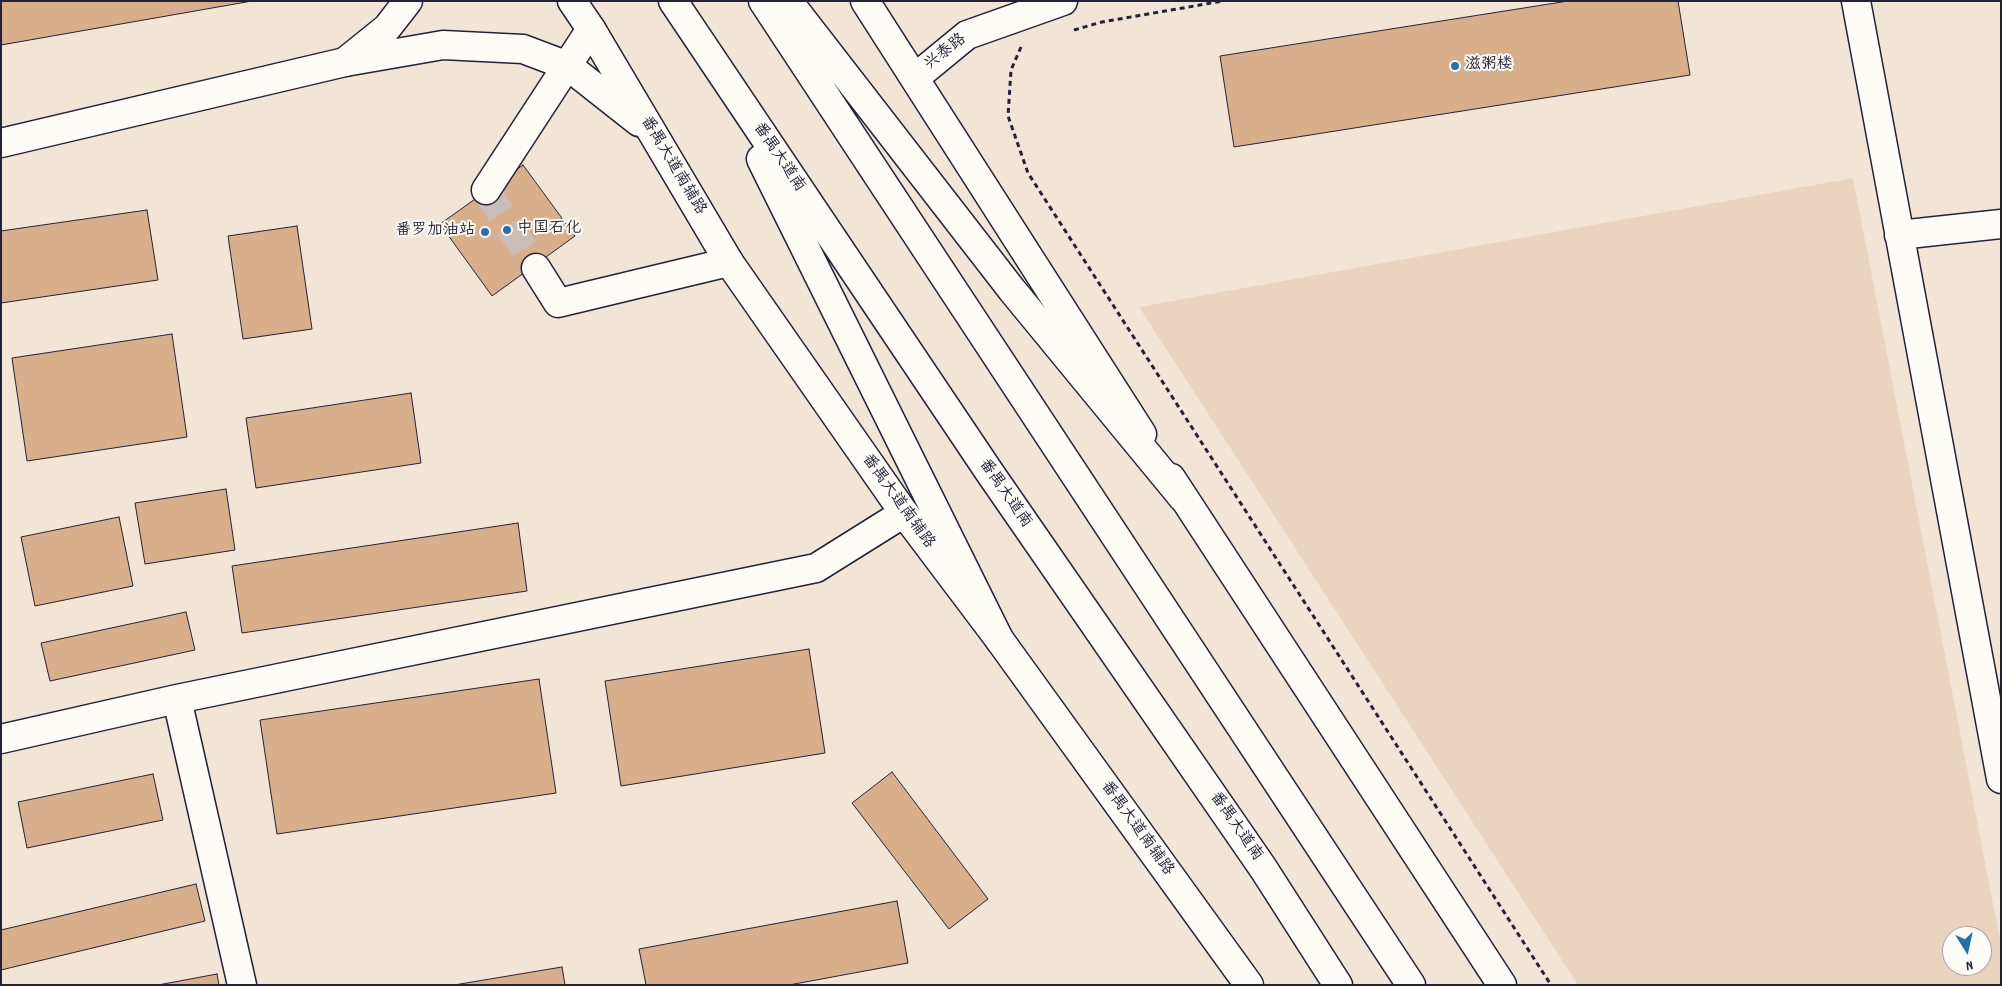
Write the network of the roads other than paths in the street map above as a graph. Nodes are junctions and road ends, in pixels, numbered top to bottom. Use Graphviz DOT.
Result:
graph roads {
  1 [pos="408,1"];
  2 [pos="572,1"];
  3 [pos="673,1"];
  4 [pos="763,1"];
  5 [pos="788,1"];
  6 [pos="865,1"];
  7 [pos="1063,1"];
  8 [pos="1856,1"];
  9 [pos="591,29"];
  10 [pos="712,61"];
  11 [pos="344,62"];
  12 [pos="568,66"];
  13 [pos="916,77"];
  14 [pos="651,132"];
  15 [pos="1,143"];
  16 [pos="486,190"];
  17 [pos="2001,224"];
  18 [pos="1899,235"];
  19 [pos="730,262"];
  20 [pos="536,268"];
  21 [pos="1183,498"];
  22 [pos="904,513"];
  23 [pos="998,639"];
  24 [pos="177,699"];
  25 [pos="1,740"];
  26 [pos="2001,779"];
  27 [pos="242,985"];
  28 [pos="1248,985"];
  29 [pos="1338,985"];
  30 [pos="1411,985"];
  31 [pos="1502,985"];
  1 -- 11 [label="main road"];
  2 -- 9 [label="main road, 番禺大道南辅路"];
  3 -- 10 [label="main road, 番禺大道南"];
  4 -- 30 [label="main road"];
  5 -- 21 [label="main road"];
  6 -- 13 [label="main road"];
  7 -- 13 [label="main road, 兴泰路"];
  8 -- 18 [label="main road"];
  9 -- 12 [label="main road"];
  9 -- 14 [label="main road, 番禺大道南辅路"];
  10 -- 23 [label="main road"];
  10 -- 29 [label="main road, 番禺大道南"];
  11 -- 12 [label="main road"];
  11 -- 15 [label="main road"];
  12 -- 14 [label="main road"];
  12 -- 16 [label="main road"];
  13 -- 21 [label="main road"];
  14 -- 19 [label="main road, 番禺大道南辅路"];
  17 -- 18 [label="main road"];
  18 -- 26 [label="main road"];
  19 -- 20 [label="main road"];
  19 -- 22 [label="main road, 番禺大道南辅路"];
  21 -- 31 [label="main road"];
  22 -- 23 [label="main road, 番禺大道南辅路"];
  22 -- 24 [label="main road"];
  23 -- 28 [label="main road, 番禺大道南辅路"];
  24 -- 25 [label="main road"];
  24 -- 27 [label="main road"];
}
